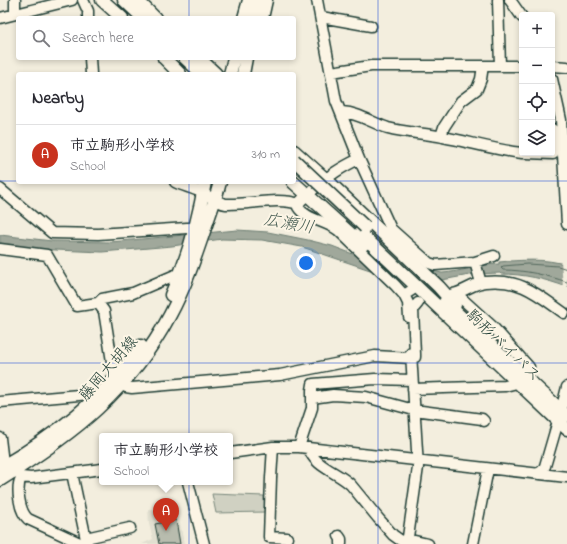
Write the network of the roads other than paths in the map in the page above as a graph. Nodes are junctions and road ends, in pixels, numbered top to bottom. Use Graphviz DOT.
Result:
graph roads {
  1 [pos="15,0"];
  2 [pos="72,0"];
  3 [pos="83,0"];
  4 [pos="102,0"];
  5 [pos="114,0"];
  6 [pos="124,0"];
  7 [pos="137,0"];
  8 [pos="241,0"];
  9 [pos="249,0"];
  10 [pos="258,0"];
  11 [pos="266,0"];
  12 [pos="317,0"];
  13 [pos="498,0"];
  14 [pos="510,0"];
  15 [pos="519,13"];
  16 [pos="15,14"];
  17 [pos="88,16"];
  18 [pos="120,16"];
  19 [pos="131,16"];
  20 [pos="141,16"];
  21 [pos="154,16"];
  22 [pos="237,16"];
  23 [pos="245,16"];
  24 [pos="254,16"];
  25 [pos="262,16"];
  26 [pos="321,17"];
  27 [pos="0,18"];
  28 [pos="371,26"];
  29 [pos="90,60"];
  30 [pos="166,60"];
  31 [pos="177,60"];
  32 [pos="187,60"];
  33 [pos="201,60"];
  34 [pos="234,60"];
  35 [pos="246,60"];
  36 [pos="482,66"];
  37 [pos="500,66"];
  38 [pos="519,66"];
  39 [pos="555,66"];
  40 [pos="567,67"];
  41 [pos="91,72"];
  42 [pos="178,72"];
  43 [pos="190,72"];
  44 [pos="200,72"];
  45 [pos="214,72"];
  46 [pos="230,72"];
  47 [pos="243,72"];
  48 [pos="331,72"];
  49 [pos="553,84"];
  50 [pos="342,112"];
  51 [pos="441,136"];
  52 [pos="296,153"];
  53 [pos="519,153"];
  54 [pos="359,159"];
  55 [pos="296,162"];
  56 [pos="296,172"];
  57 [pos="326,179"];
  58 [pos="179,184"];
  59 [pos="219,184"];
  60 [pos="295,184"];
  61 [pos="204,188"];
  62 [pos="0,189"];
  63 [pos="306,195"];
  64 [pos="215,200"];
  65 [pos="298,204"];
  66 [pos="567,223"];
  67 [pos="198,229"];
  68 [pos="363,230"];
  69 [pos="195,245"];
  70 [pos="359,247"];
  71 [pos="0,249"];
  72 [pos="396,256"];
  73 [pos="494,256"];
  74 [pos="476,263"];
  75 [pos="179,276"];
  76 [pos="480,281"];
  77 [pos="414,288"];
  78 [pos="98,303"];
  79 [pos="418,303"];
  80 [pos="564,313"];
  81 [pos="411,358"];
  82 [pos="525,370"];
  83 [pos="119,380"];
  84 [pos="513,384"];
  85 [pos="412,385"];
  86 [pos="567,387"];
  87 [pos="98,396"];
  88 [pos="312,398"];
  89 [pos="0,402"];
  90 [pos="414,410"];
  91 [pos="563,419"];
  92 [pos="484,421"];
  93 [pos="0,438"];
  94 [pos="274,447"];
  95 [pos="304,447"];
  96 [pos="233,453"];
  97 [pos="418,461"];
  98 [pos="99,469"];
  99 [pos="488,469"];
  100 [pos="10,470"];
  101 [pos="72,473"];
  102 [pos="538,474"];
  103 [pos="567,477"];
  104 [pos="0,480"];
  105 [pos="189,485"];
  106 [pos="130,528"];
  107 [pos="287,538"];
  108 [pos="85,542"];
  109 [pos="407,543"];
  110 [pos="204,544"];
  111 [pos="428,544"];
  112 [pos="473,544"];
  1 -- 16 [label="street"];
  2 -- 16 [label="street"];
  3 -- 17 [label="street"];
  4 -- 18 [label="main road"];
  5 -- 19 [label="main road"];
  6 -- 20 [label="main road"];
  7 -- 21 [label="main road"];
  8 -- 22 [label="main road"];
  9 -- 23 [label="main road"];
  10 -- 24 [label="main road"];
  11 -- 25 [label="main road"];
  12 -- 26 [label="street"];
  13 -- 37 [label="street"];
  14 -- 15 [label="street"];
  16 -- 27 [label="street"];
  26 -- 28 [label="street"];
  26 -- 48 [label="street"];
  29 -- 41 [label="street"];
  30 -- 42 [label="main road"];
  31 -- 43 [label="main road"];
  32 -- 44 [label="main road"];
  33 -- 45 [label="main road"];
  34 -- 46 [label="main road"];
  35 -- 47 [label="main road"];
  36 -- 37 [label="street"];
  36 -- 48 [label="street"];
  36 -- 51 [label="street"];
  37 -- 38 [label="street"];
  39 -- 40 [label="street"];
  48 -- 50 [label="street"];
  49 -- 66 [label="street"];
  50 -- 51 [label="street"];
  50 -- 54 [label="street"];
  51 -- 53 [label="street"];
  52 -- 57 [label="main road"];
  54 -- 57 [label="street"];
  54 -- 74 [label="street"];
  55 -- 68 [label="main road, bridge"];
  56 -- 68 [label="main road"];
  57 -- 63 [label="street"];
  57 -- 72 [label="main road"];
  58 -- 61 [label="street"];
  59 -- 64 [label="main road"];
  60 -- 63 [label="main road"];
  61 -- 64 [label="street"];
  61 -- 67 [label="main road"];
  62 -- 67 [label="street"];
  63 -- 65 [label="street"];
  63 -- 70 [label="main road"];
  64 -- 65 [label="street"];
  64 -- 67 [label="main road"];
  65 -- 70 [label="street"];
  67 -- 69 [label="main road"];
  68 -- 72 [label="main road"];
  69 -- 75 [label="main road, 藤岡大胡線"];
  69 -- 83 [label="main road, 藤岡大胡線"];
  70 -- 77 [label="main road"];
  71 -- 78 [label="street"];
  72 -- 77 [label="main road"];
  73 -- 74 [label="street"];
  74 -- 76 [label="street"];
  75 -- 78 [label="street"];
  75 -- 83 [label="main road, 藤岡大胡線"];
  76 -- 80 [label="street"];
  76 -- 82 [label="street"];
  77 -- 81 [label="street"];
  77 -- 91 [label="main road, 駒形バイパス"];
  77 -- 91 [label="main road, 駒形バイパス"];
  78 -- 83 [label="street"];
  79 -- 81 [label="street"];
  81 -- 83 [label="street"];
  81 -- 85 [label="street"];
  83 -- 87 [label="main road, 藤岡大胡線"];
  83 -- 100 [label="main road, 藤岡大胡線"];
  84 -- 85 [label="street"];
  85 -- 88 [label="street"];
  85 -- 90 [label="street"];
  86 -- 91 [label="street"];
  87 -- 89 [label="street"];
  87 -- 100 [label="main road, 藤岡大胡線"];
  88 -- 90 [label="street"];
  88 -- 95 [label="street"];
  90 -- 92 [label="street"];
  90 -- 97 [label="street"];
  91 -- 102 [label="street"];
  93 -- 100 [label="street"];
  94 -- 95 [label="street"];
  94 -- 96 [label="street"];
  94 -- 107 [label="street"];
  95 -- 97 [label="street"];
  95 -- 109 [label="street"];
  97 -- 99 [label="street"];
  97 -- 109 [label="street"];
  98 -- 101 [label="street"];
  99 -- 102 [label="street"];
  99 -- 112 [label="street"];
  100 -- 101 [label="street"];
  100 -- 104 [label="main road, 藤岡大胡線"];
  100 -- 108 [label="street"];
  101 -- 108 [label="street"];
  102 -- 103 [label="street"];
  105 -- 110 [label="street"];
  106 -- 108 [label="street"];
  109 -- 111 [label="street"];
}
